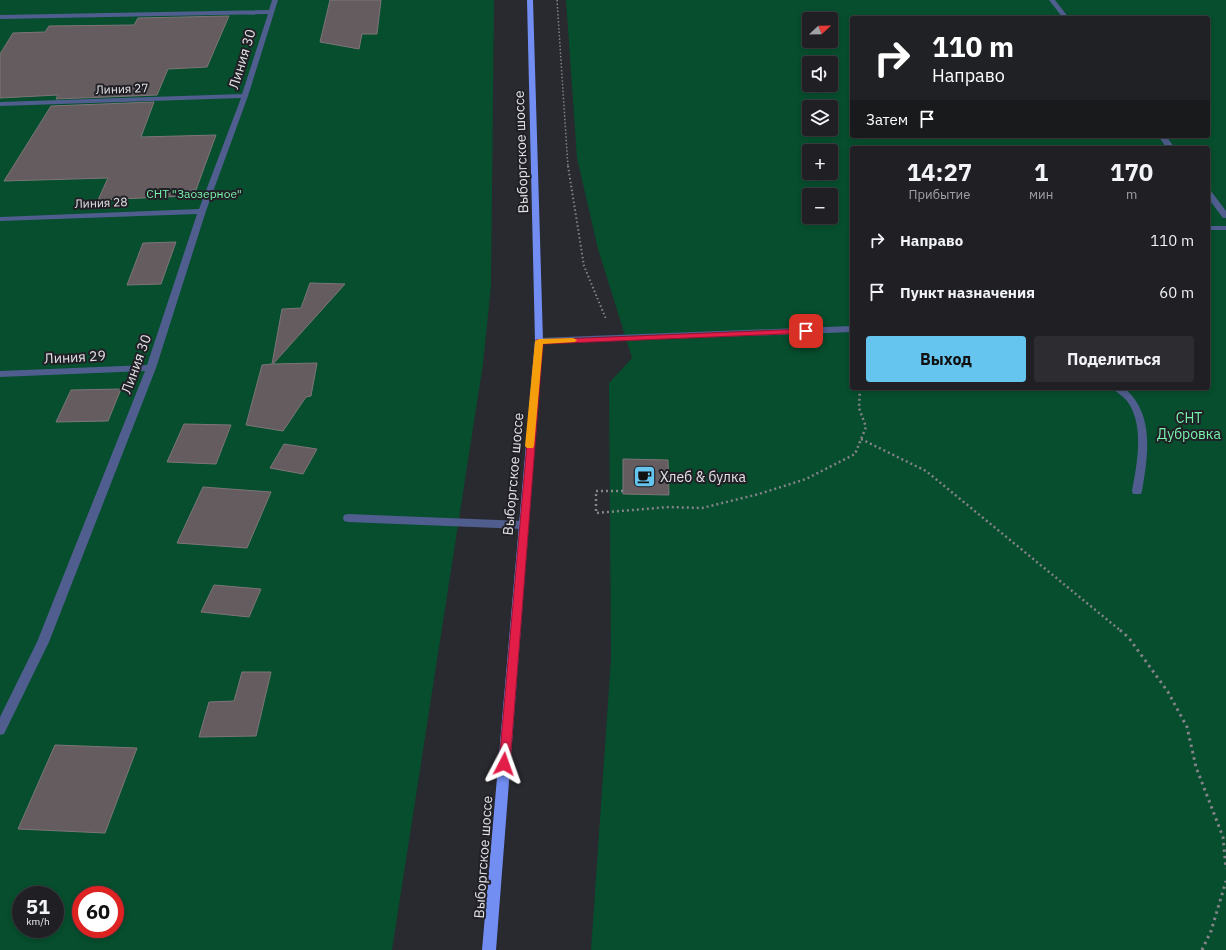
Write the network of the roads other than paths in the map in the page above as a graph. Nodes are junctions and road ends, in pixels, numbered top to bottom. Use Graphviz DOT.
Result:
graph roads {
  1 [pos="275,0"];
  2 [pos="530,0"];
  3 [pos="1052,0"];
  4 [pos="271,12"];
  5 [pos="1064,16"];
  6 [pos="0,17"];
  7 [pos="245,96"];
  8 [pos="0,104"];
  9 [pos="1210,196"];
  10 [pos="202,211"];
  11 [pos="1226,216"];
  12 [pos="0,219"];
  13 [pos="1210,228"];
  14 [pos="1226,228"];
  15 [pos="850,330"];
  16 [pos="539,341"];
  17 [pos="151,368"];
  18 [pos="0,374"];
  19 [pos="1120,390"];
  20 [pos="1137,491"];
  21 [pos="348,518"];
  22 [pos="523,525"];
  23 [pos="0,730"];
  24 [pos="491,946"];
  1 -- 4 [label="street, Линия 30"];
  2 -- 16 [label="main road, Выборгское шоссе"];
  3 -- 5 [label="street"];
  4 -- 6 [label="street"];
  4 -- 7 [label="street, Линия 30"];
  7 -- 8 [label="street, Линия 27"];
  7 -- 10 [label="street, Линия 30"];
  9 -- 11 [label="street"];
  10 -- 12 [label="street, Линия 28"];
  10 -- 17 [label="street, Линия 30"];
  13 -- 14 [label="street"];
  15 -- 16 [label="street"];
  16 -- 22 [label="main road, Выборгское шоссе"];
  17 -- 18 [label="street, Линия 29"];
  17 -- 23 [label="street, Линия 30"];
  19 -- 20 [label="street"];
  21 -- 22 [label="street"];
  22 -- 24 [label="main road, Выборгское шоссе"];
}
